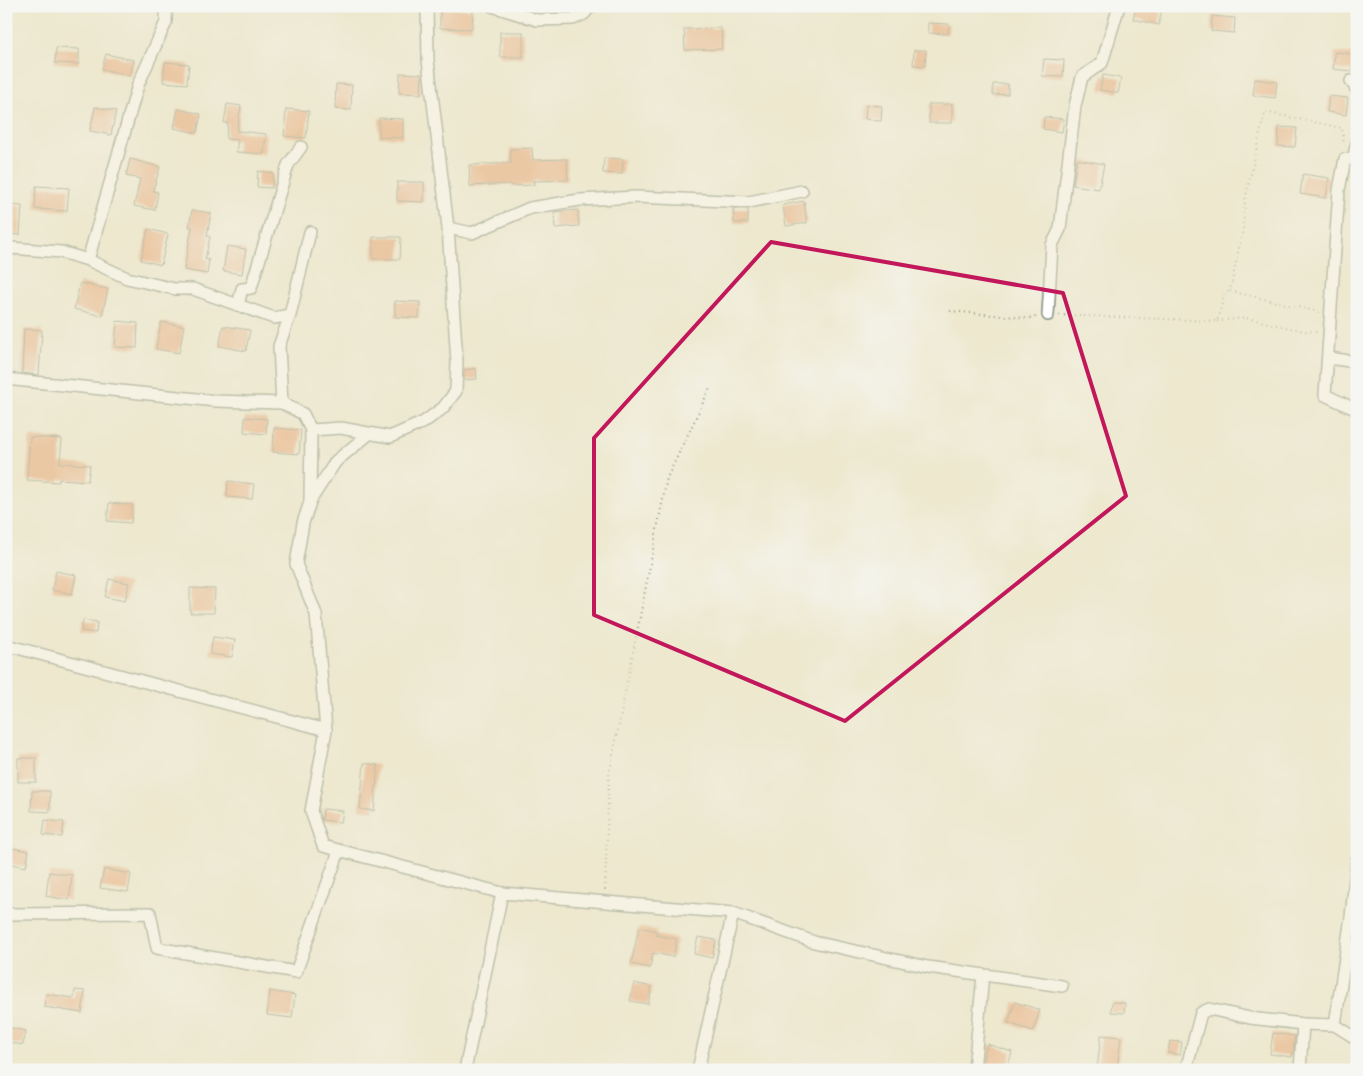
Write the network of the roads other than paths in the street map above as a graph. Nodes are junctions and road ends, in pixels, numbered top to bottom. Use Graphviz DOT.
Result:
graph roads {
  1 [pos="166,6"];
  2 [pos="427,6"];
  3 [pos="492,6"];
  4 [pos="591,6"];
  5 [pos="1119,6"];
  6 [pos="1357,143"];
  7 [pos="301,147"];
  8 [pos="1352,159"];
  9 [pos="802,191"];
  10 [pos="448,228"];
  11 [pos="310,232"];
  12 [pos="6,253"];
  13 [pos="88,260"];
  14 [pos="238,305"];
  15 [pos="290,315"];
  16 [pos="1048,315"];
  17 [pos="1328,358"];
  18 [pos="1357,362"];
  19 [pos="6,378"];
  20 [pos="282,402"];
  21 [pos="1357,410"];
  22 [pos="310,430"];
  23 [pos="368,434"];
  24 [pos="310,502"];
  25 [pos="6,644"];
  26 [pos="326,730"];
  27 [pos="339,851"];
  28 [pos="1357,859"];
  29 [pos="502,893"];
  30 [pos="733,912"];
  31 [pos="6,914"];
  32 [pos="983,975"];
  33 [pos="1062,986"];
  34 [pos="1303,1024"];
  35 [pos="1335,1024"];
  36 [pos="1357,1040"];
  37 [pos="465,1070"];
  38 [pos="698,1070"];
  39 [pos="974,1070"];
  40 [pos="1186,1070"];
  41 [pos="1300,1070"];
  1 -- 13 [label="street"];
  2 -- 10 [label="street"];
  3 -- 4 [label="street"];
  5 -- 16 [label="street"];
  6 -- 8 [label="street"];
  7 -- 14 [label="street"];
  8 -- 17 [label="street"];
  9 -- 10 [label="street"];
  10 -- 23 [label="street"];
  11 -- 15 [label="street"];
  12 -- 13 [label="street"];
  13 -- 14 [label="street"];
  14 -- 15 [label="street"];
  15 -- 20 [label="street"];
  17 -- 18 [label="street"];
  17 -- 21 [label="street"];
  19 -- 20 [label="street"];
  20 -- 22 [label="street"];
  22 -- 23 [label="street"];
  22 -- 24 [label="street"];
  23 -- 24 [label="street"];
  24 -- 26 [label="street"];
  25 -- 26 [label="street"];
  26 -- 27 [label="street"];
  27 -- 29 [label="street"];
  27 -- 31 [label="street"];
  28 -- 35 [label="street"];
  29 -- 30 [label="street"];
  29 -- 37 [label="street"];
  30 -- 32 [label="street"];
  30 -- 38 [label="street"];
  32 -- 33 [label="street"];
  32 -- 39 [label="street"];
  34 -- 35 [label="street"];
  34 -- 40 [label="street"];
  34 -- 41 [label="street"];
  35 -- 36 [label="street"];
}
